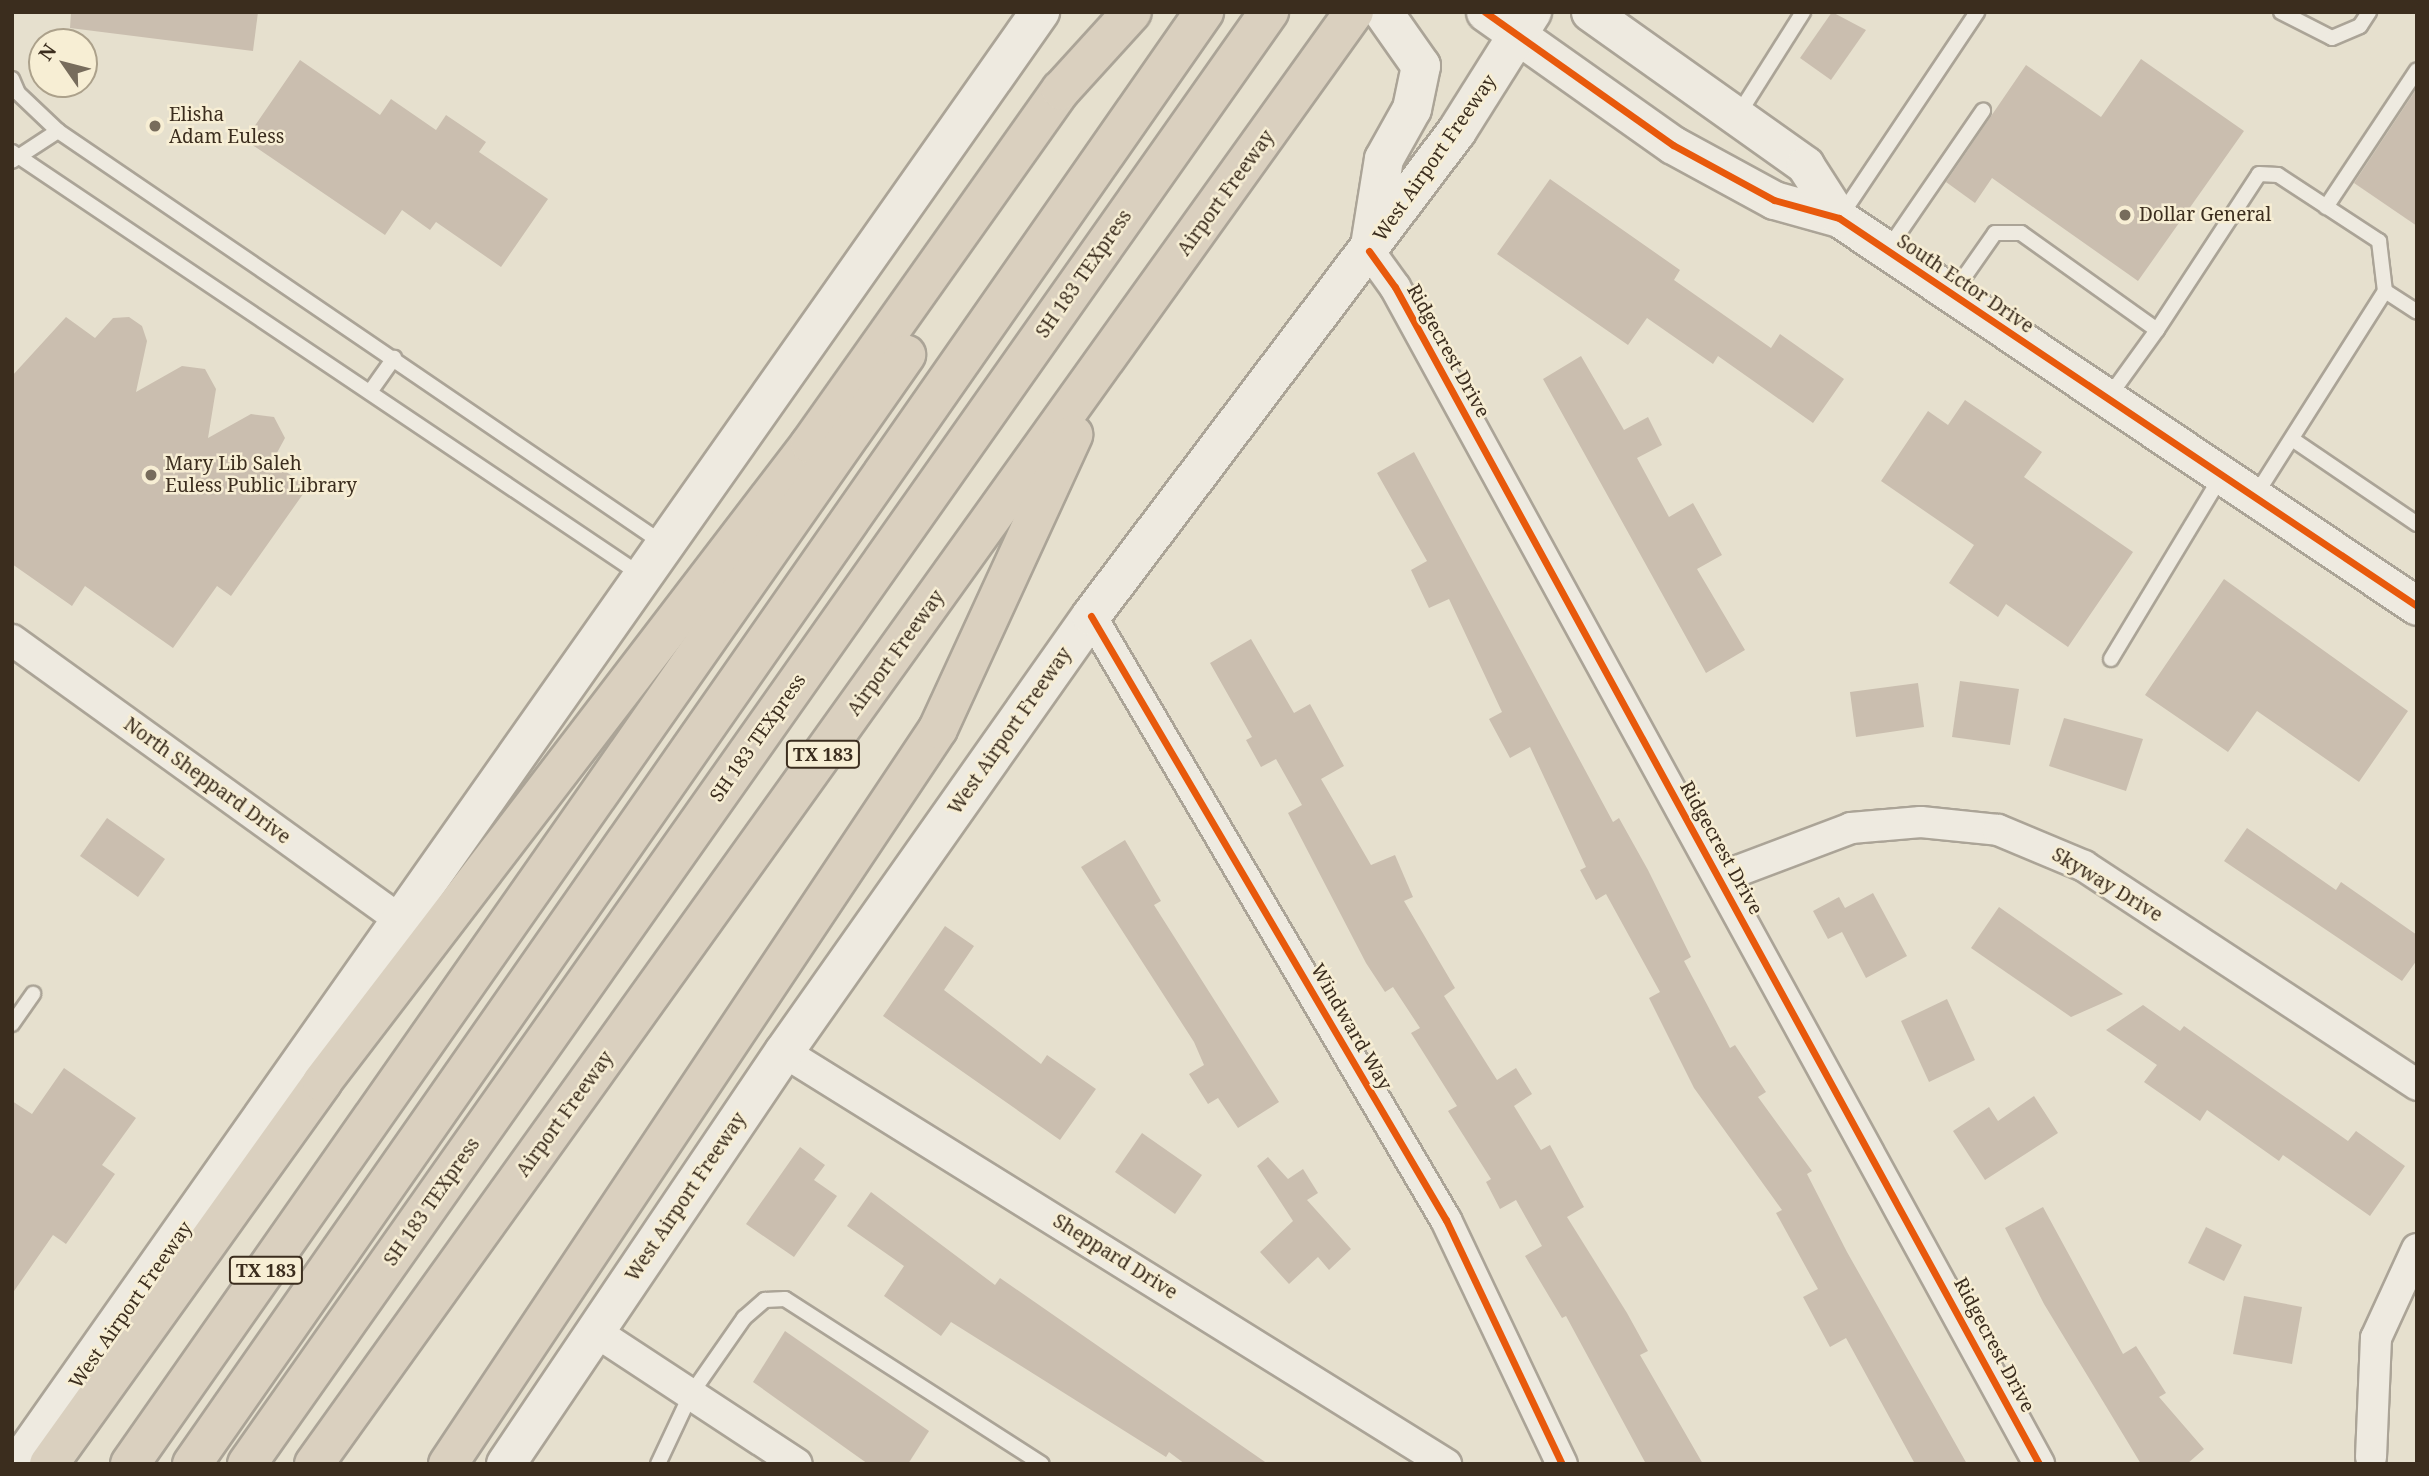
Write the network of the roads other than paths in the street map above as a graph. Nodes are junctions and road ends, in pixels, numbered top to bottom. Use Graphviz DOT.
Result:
graph roads {
  1 [pos="1041,12"];
  2 [pos="1132,12"];
  3 [pos="1146,12"];
  4 [pos="1204,12"];
  5 [pos="1269,12"];
  6 [pos="1354,12"];
  7 [pos="1384,12"];
  8 [pos="1485,12"];
  9 [pos="1590,12"];
  10 [pos="1803,12"];
  11 [pos="1978,12"];
  12 [pos="2281,12"];
  13 [pos="2369,12"];
  14 [pos="1525,24"];
  15 [pos="2417,70"];
  16 [pos="12,79"];
  17 [pos="1983,111"];
  18 [pos="1738,115"];
  19 [pos="58,131"];
  20 [pos="15,157"];
  21 [pos="2326,207"];
  22 [pos="1839,218"];
  23 [pos="1887,250"];
  24 [pos="1369,251"];
  25 [pos="2385,291"];
  26 [pos="1952,294"];
  27 [pos="2417,312"];
  28 [pos="2157,330"];
  29 [pos="1111,354"];
  30 [pos="394,358"];
  31 [pos="370,392"];
  32 [pos="2108,399"];
  33 [pos="2292,439"];
  34 [pos="2222,475"];
  35 [pos="2254,497"];
  36 [pos="2417,524"];
  37 [pos="668,547"];
  38 [pos="646,579"];
  39 [pos="2417,606"];
  40 [pos="1091,617"];
  41 [pos="12,640"];
  42 [pos="2111,659"];
  43 [pos="1719,878"];
  44 [pos="402,921"];
  45 [pos="33,994"];
  46 [pos="12,1024"];
  47 [pos="784,1052"];
  48 [pos="2417,1085"];
  49 [pos="2417,1249"];
  50 [pos="596,1332"];
  51 [pos="691,1394"];
  52 [pos="2371,1457"];
  53 [pos="18,1464"];
  54 [pos="49,1464"];
  55 [pos="130,1464"];
  56 [pos="192,1464"];
  57 [pos="247,1464"];
  58 [pos="314,1464"];
  59 [pos="448,1464"];
  60 [pos="506,1464"];
  61 [pos="657,1464"];
  62 [pos="797,1464"];
  63 [pos="1042,1464"];
  64 [pos="1446,1464"];
  65 [pos="1562,1464"];
  66 [pos="2039,1464"];
  1 -- 37 [label="main road, West Airport Freeway"];
  2 -- 54 [label="highway"];
  3 -- 55 [label="highway, TX 183"];
  4 -- 56 [label="highway"];
  5 -- 57 [label="highway, SH 183 TEXpress"];
  6 -- 29 [label="highway, Airport Freeway / TX 183"];
  7 -- 24 [label="main road"];
  8 -- 14 [label="street, South Ector Drive"];
  9 -- 18 [label="street, South Ector Drive"];
  10 -- 18 [label="lane"];
  11 -- 22 [label="lane"];
  12 -- 13 [label="lane"];
  14 -- 22 [label="street, South Ector Drive"];
  14 -- 24 [label="main road, West Airport Freeway"];
  15 -- 21 [label="lane"];
  16 -- 19 [label="lane"];
  17 -- 23 [label="lane"];
  18 -- 22 [label="street, South Ector Drive"];
  19 -- 20 [label="lane"];
  19 -- 30 [label="lane"];
  20 -- 31 [label="lane"];
  21 -- 25 [label="lane"];
  21 -- 28 [label="lane"];
  22 -- 23 [label="street, South Ector Drive"];
  23 -- 26 [label="street, South Ector Drive"];
  24 -- 40 [label="main road, West Airport Freeway"];
  24 -- 43 [label="street, Ridgecrest Drive"];
  25 -- 27 [label="lane"];
  25 -- 33 [label="lane"];
  26 -- 28 [label="lane"];
  26 -- 32 [label="street, South Ector Drive"];
  28 -- 32 [label="lane"];
  29 -- 58 [label="highway, Airport Freeway / TX 183"];
  29 -- 59 [label="highway"];
  30 -- 31 [label="lane"];
  30 -- 37 [label="lane"];
  31 -- 38 [label="lane"];
  32 -- 34 [label="street, South Ector Drive"];
  33 -- 35 [label="lane"];
  33 -- 36 [label="lane"];
  34 -- 35 [label="street, South Ector Drive"];
  34 -- 42 [label="lane"];
  35 -- 39 [label="street, South Ector Drive"];
  37 -- 38 [label="main road, West Airport Freeway"];
  38 -- 44 [label="main road, West Airport Freeway"];
  40 -- 47 [label="main road, West Airport Freeway"];
  40 -- 65 [label="street, Windward Way"];
  41 -- 44 [label="street, North Sheppard Drive"];
  43 -- 48 [label="street, Skyway Drive"];
  43 -- 66 [label="street, Ridgecrest Drive"];
  44 -- 53 [label="main road, West Airport Freeway"];
  45 -- 46 [label="lane"];
  47 -- 50 [label="main road, West Airport Freeway"];
  47 -- 64 [label="street, Sheppard Drive"];
  49 -- 52 [label="street"];
  50 -- 51 [label="street"];
  50 -- 60 [label="main road, West Airport Freeway"];
  51 -- 61 [label="lane"];
  51 -- 62 [label="street"];
  51 -- 63 [label="lane"];
}
